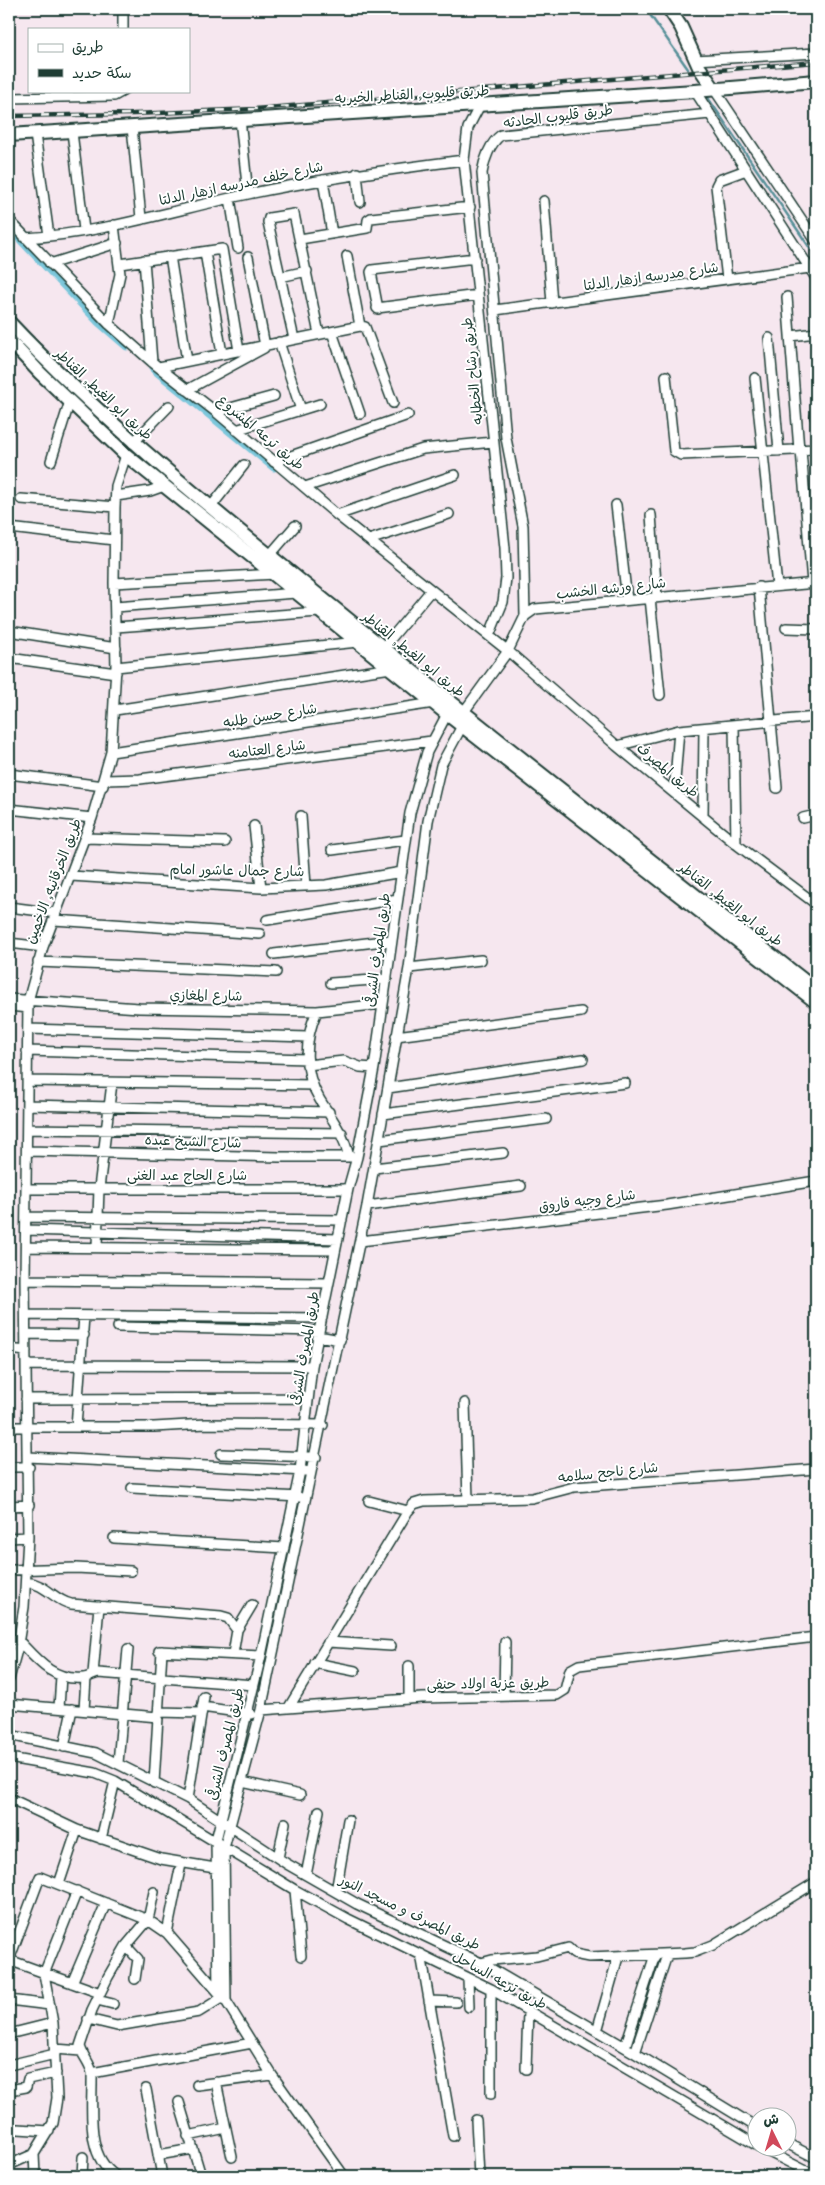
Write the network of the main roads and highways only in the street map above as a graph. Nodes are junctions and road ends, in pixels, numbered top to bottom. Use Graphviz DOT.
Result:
graph roads {
  1 [pos="669,9"];
  2 [pos="816,81"];
  3 [pos="714,89"];
  4 [pos="9,135"];
  5 [pos="9,322"];
  6 [pos="9,340"];
  7 [pos="816,990"];
  8 [pos="816,1002"];
  1 -- 3 [label="main road"];
  2 -- 3 [label="main road, طريق قليوب, القناطر الخيريه"];
  3 -- 4 [label="main road, طريق قليوب, القناطر الخيريه"];
  5 -- 7 [label="main road, طريق ابو الغيط, القناطر"];
  6 -- 8 [label="main road, طريق ابو الغيط, القناطر"];
}
